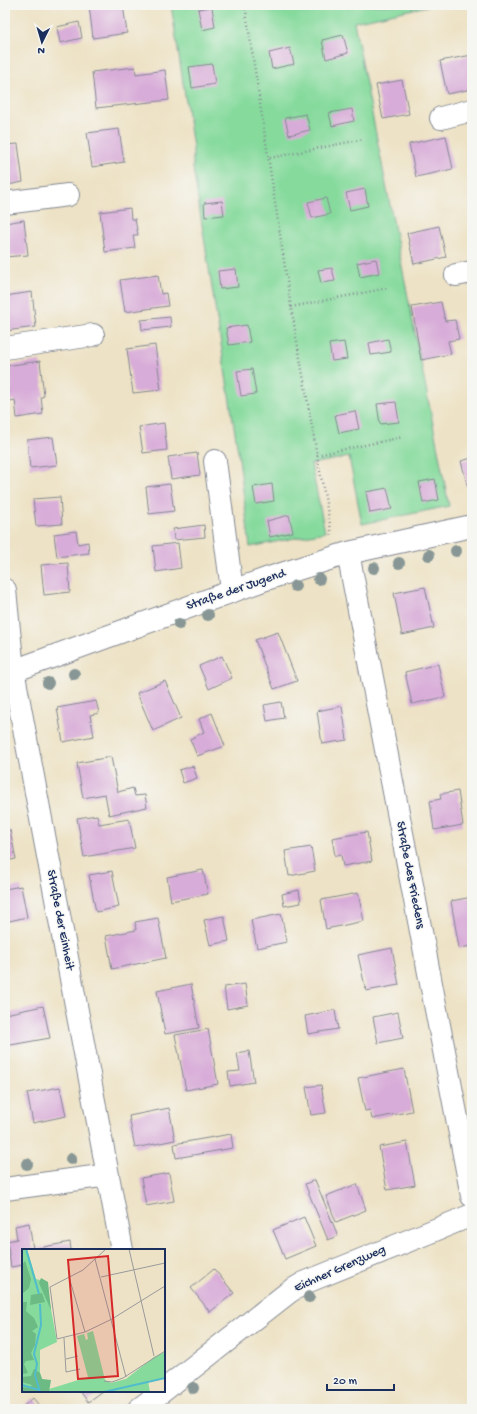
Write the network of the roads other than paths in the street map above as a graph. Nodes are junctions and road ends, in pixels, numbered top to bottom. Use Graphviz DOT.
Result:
graph roads {
  1 [pos="472,110"];
  2 [pos="441,118"];
  3 [pos="68,195"];
  4 [pos="5,203"];
  5 [pos="93,336"];
  6 [pos="5,348"];
  7 [pos="216,461"];
  8 [pos="472,526"];
  9 [pos="343,555"];
  10 [pos="5,590"];
  11 [pos="232,590"];
  12 [pos="9,672"];
  13 [pos="108,1175"];
  14 [pos="5,1189"];
  15 [pos="472,1196"];
  16 [pos="472,1215"];
  17 [pos="122,1249"];
  18 [pos="165,1389"];
  19 [pos="161,1392"];
  20 [pos="139,1409"];
  1 -- 2 [label="street"];
  3 -- 4 [label="street"];
  5 -- 6 [label="street"];
  7 -- 11 [label="street"];
  8 -- 9 [label="street, Straße der Jugend"];
  9 -- 11 [label="street, Straße der Jugend"];
  9 -- 15 [label="street, Straße des Friedens"];
  10 -- 12 [label="street, Straße der Einheit"];
  11 -- 12 [label="street, Straße der Jugend"];
  12 -- 13 [label="street, Straße der Einheit"];
  13 -- 14 [label="street"];
  13 -- 17 [label="street, Straße der Einheit"];
  16 -- 18 [label="street, Eichner Grenzweg"];
  19 -- 20 [label="street, Eichner Grenzweg"];
}
